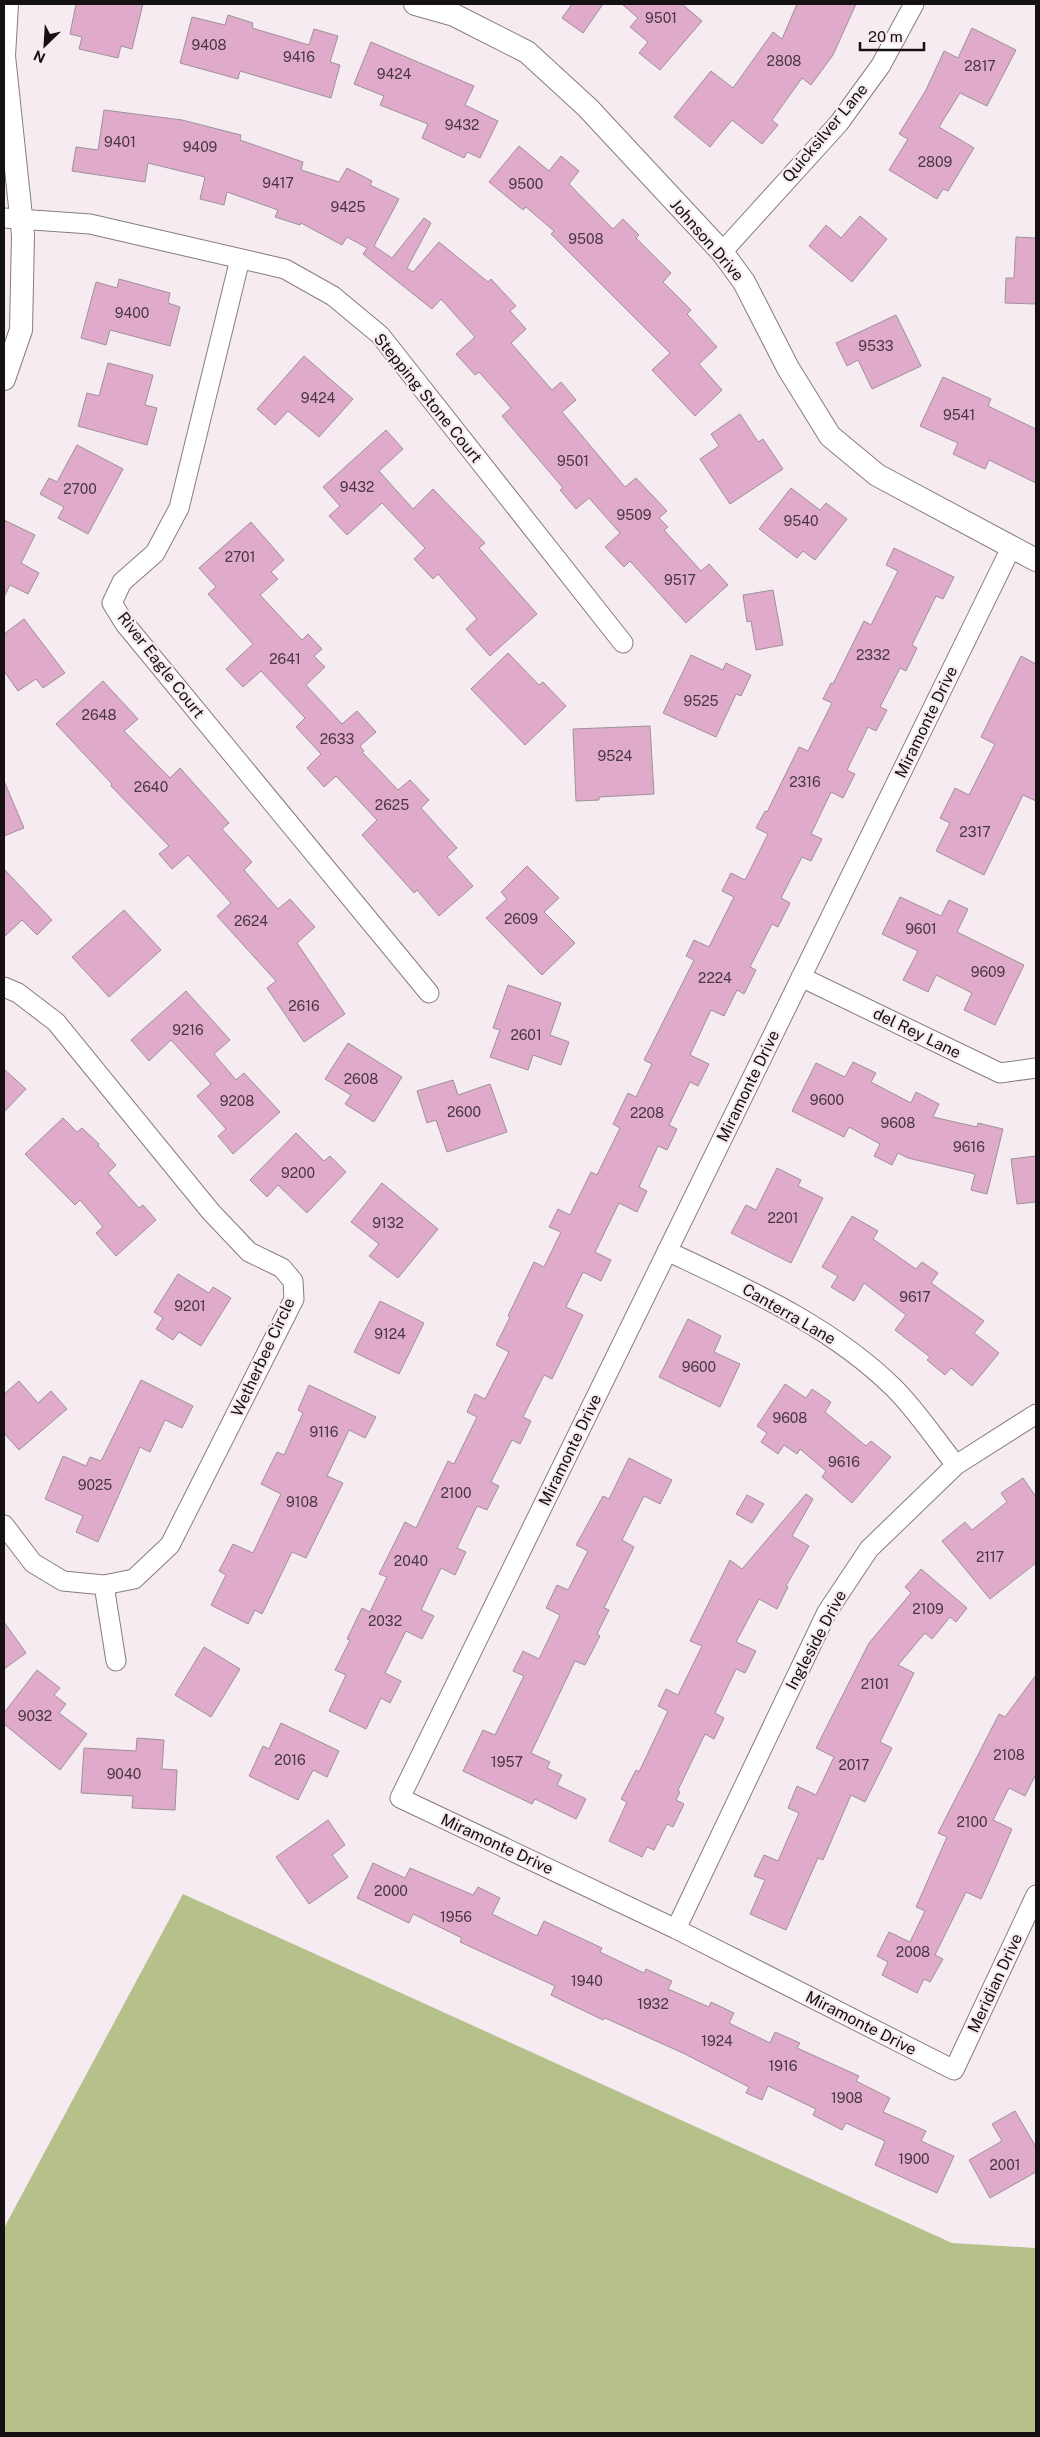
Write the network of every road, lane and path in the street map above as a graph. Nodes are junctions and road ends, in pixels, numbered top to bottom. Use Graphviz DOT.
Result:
graph roads {
  1 [pos="8,4"];
  2 [pos="415,4"];
  3 [pos="914,4"];
  4 [pos="13,218"];
  5 [pos="722,252"];
  6 [pos="240,259"];
  7 [pos="4,379"];
  8 [pos="1011,548"];
  9 [pos="1036,560"];
  10 [pos="623,643"];
  11 [pos="801,977"];
  12 [pos="4,988"];
  13 [pos="430,993"];
  14 [pos="1036,1068"];
  15 [pos="667,1251"];
  16 [pos="1036,1414"];
  17 [pos="956,1465"];
  18 [pos="4,1525"];
  19 [pos="104,1585"];
  20 [pos="116,1661"];
  21 [pos="1036,1895"];
  22 [pos="676,1929"];
  23 [pos="954,2070"];
  1 -- 4 [label="street"];
  2 -- 5 [label="street, Johnson Drive"];
  3 -- 5 [label="street, Quicksilver Lane"];
  4 -- 6 [label="street, Stepping Stone Court"];
  4 -- 7 [label="street"];
  5 -- 8 [label="street, Johnson Drive"];
  6 -- 10 [label="street, Stepping Stone Court"];
  6 -- 13 [label="street, River Eagle Court"];
  8 -- 9 [label="street, Johnson Drive"];
  8 -- 11 [label="street, Miramonte Drive"];
  11 -- 14 [label="street, del Rey Lane"];
  11 -- 15 [label="street, Miramonte Drive"];
  12 -- 19 [label="street, Wetherbee Circle"];
  15 -- 17 [label="street, Canterra Lane"];
  15 -- 22 [label="street, Miramonte Drive"];
  16 -- 17 [label="street, Ingleside Drive"];
  17 -- 22 [label="street, Ingleside Drive"];
  18 -- 19 [label="street, Wetherbee Circle"];
  19 -- 20 [label="street"];
  21 -- 23 [label="street, Meridian Drive"];
  22 -- 23 [label="street, Miramonte Drive"];
}
